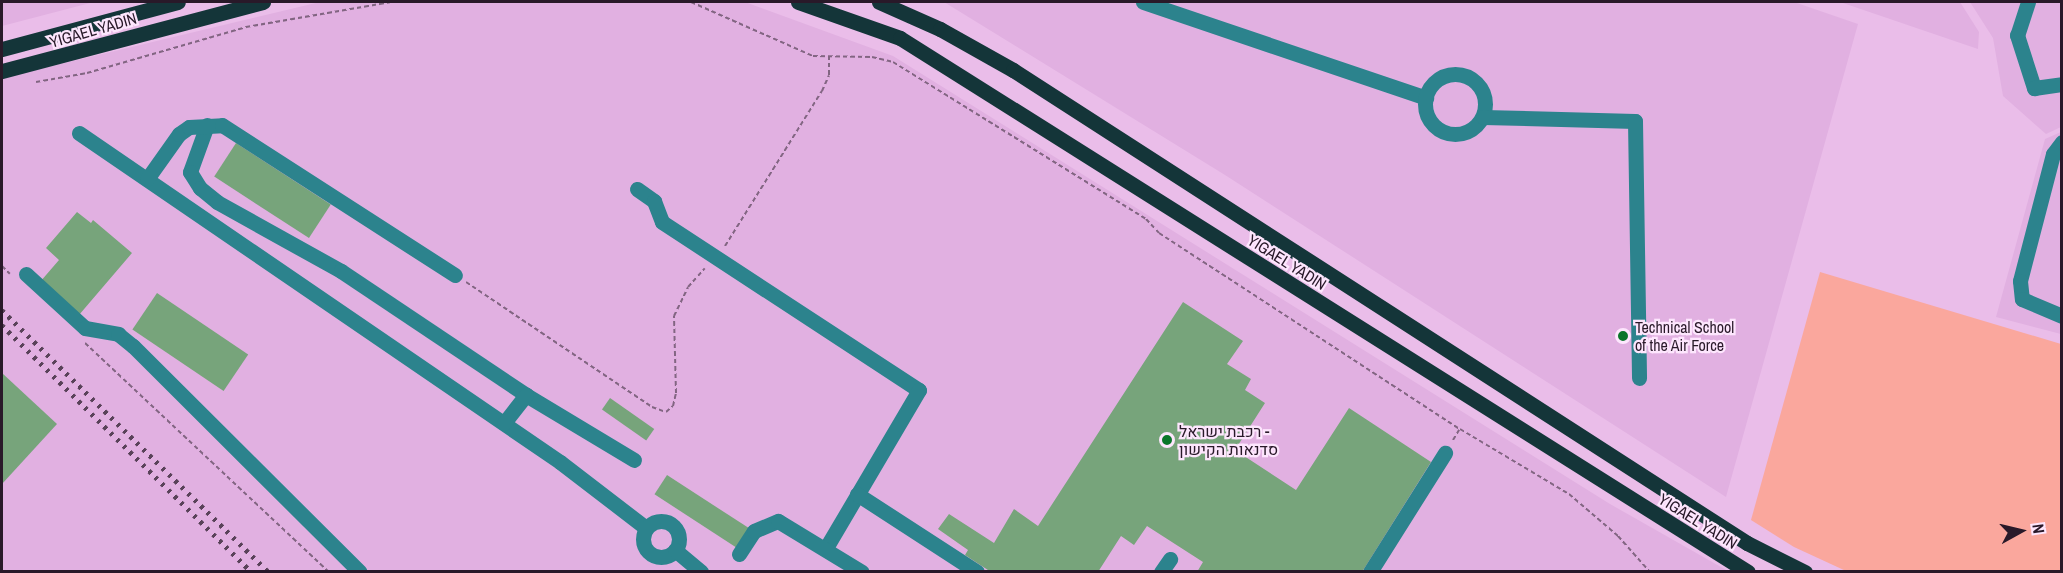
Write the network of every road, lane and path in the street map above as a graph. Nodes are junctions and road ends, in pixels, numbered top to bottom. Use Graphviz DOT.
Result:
graph roads {
  1 [pos="178,2"];
  2 [pos="263,2"];
  3 [pos="390,2"];
  4 [pos="691,2"];
  5 [pos="798,2"];
  6 [pos="879,2"];
  7 [pos="1143,2"];
  8 [pos="2028,2"];
  9 [pos="2,49"];
  10 [pos="829,56"];
  11 [pos="2,71"];
  12 [pos="36,82"];
  13 [pos="2061,84"];
  14 [pos="1426,98"];
  15 [pos="1483,117"];
  16 [pos="207,125"];
  17 [pos="79,133"];
  18 [pos="2061,142"];
  19 [pos="147,179"];
  20 [pos="637,189"];
  21 [pos="715,257"];
  22 [pos="2,266"];
  23 [pos="455,275"];
  24 [pos="22,278"];
  25 [pos="2061,316"];
  26 [pos="79,338"];
  27 [pos="1639,378"];
  28 [pos="526,396"];
  29 [pos="504,423"];
  30 [pos="1445,453"];
  31 [pos="634,460"];
  32 [pos="857,494"];
  33 [pos="646,528"];
  34 [pos="826,548"];
  35 [pos="675,550"];
  36 [pos="739,554"];
  37 [pos="329,572"];
  38 [pos="360,572"];
  39 [pos="701,572"];
  40 [pos="862,572"];
  41 [pos="977,572"];
  42 [pos="1370,572"];
  43 [pos="1650,572"];
  44 [pos="1748,572"];
  45 [pos="1805,572"];
  1 -- 9 [label="main road, YIGAEL YADIN"];
  2 -- 11 [label="main road, YIGAEL YADIN"];
  3 -- 12 [label="path"];
  4 -- 10 [label="path"];
  5 -- 44 [label="main road, YIGAEL YADIN"];
  6 -- 45 [label="main road, YIGAEL YADIN"];
  7 -- 14 [label="street"];
  8 -- 13 [label="street"];
  10 -- 21 [label="path"];
  10 -- 43 [label="path"];
  14 -- 15 [label="street"];
  14 -- 15 [label="street"];
  15 -- 27 [label="street"];
  16 -- 19 [label="street"];
  16 -- 23 [label="street"];
  16 -- 28 [label="street"];
  17 -- 19 [label="street"];
  18 -- 25 [label="street"];
  19 -- 29 [label="street"];
  20 -- 21 [label="street"];
  21 -- 23 [label="path"];
  21 -- 32 [label="street"];
  22 -- 24 [label="path"];
  24 -- 38 [label="street"];
  26 -- 37 [label="path"];
  28 -- 29 [label="street"];
  28 -- 31 [label="street"];
  29 -- 33 [label="street"];
  30 -- 42 [label="street"];
  32 -- 34 [label="street"];
  32 -- 41 [label="street"];
  33 -- 35 [label="street"];
  33 -- 35 [label="street"];
  34 -- 36 [label="street"];
  34 -- 40 [label="street"];
  35 -- 39 [label="street"];
}
